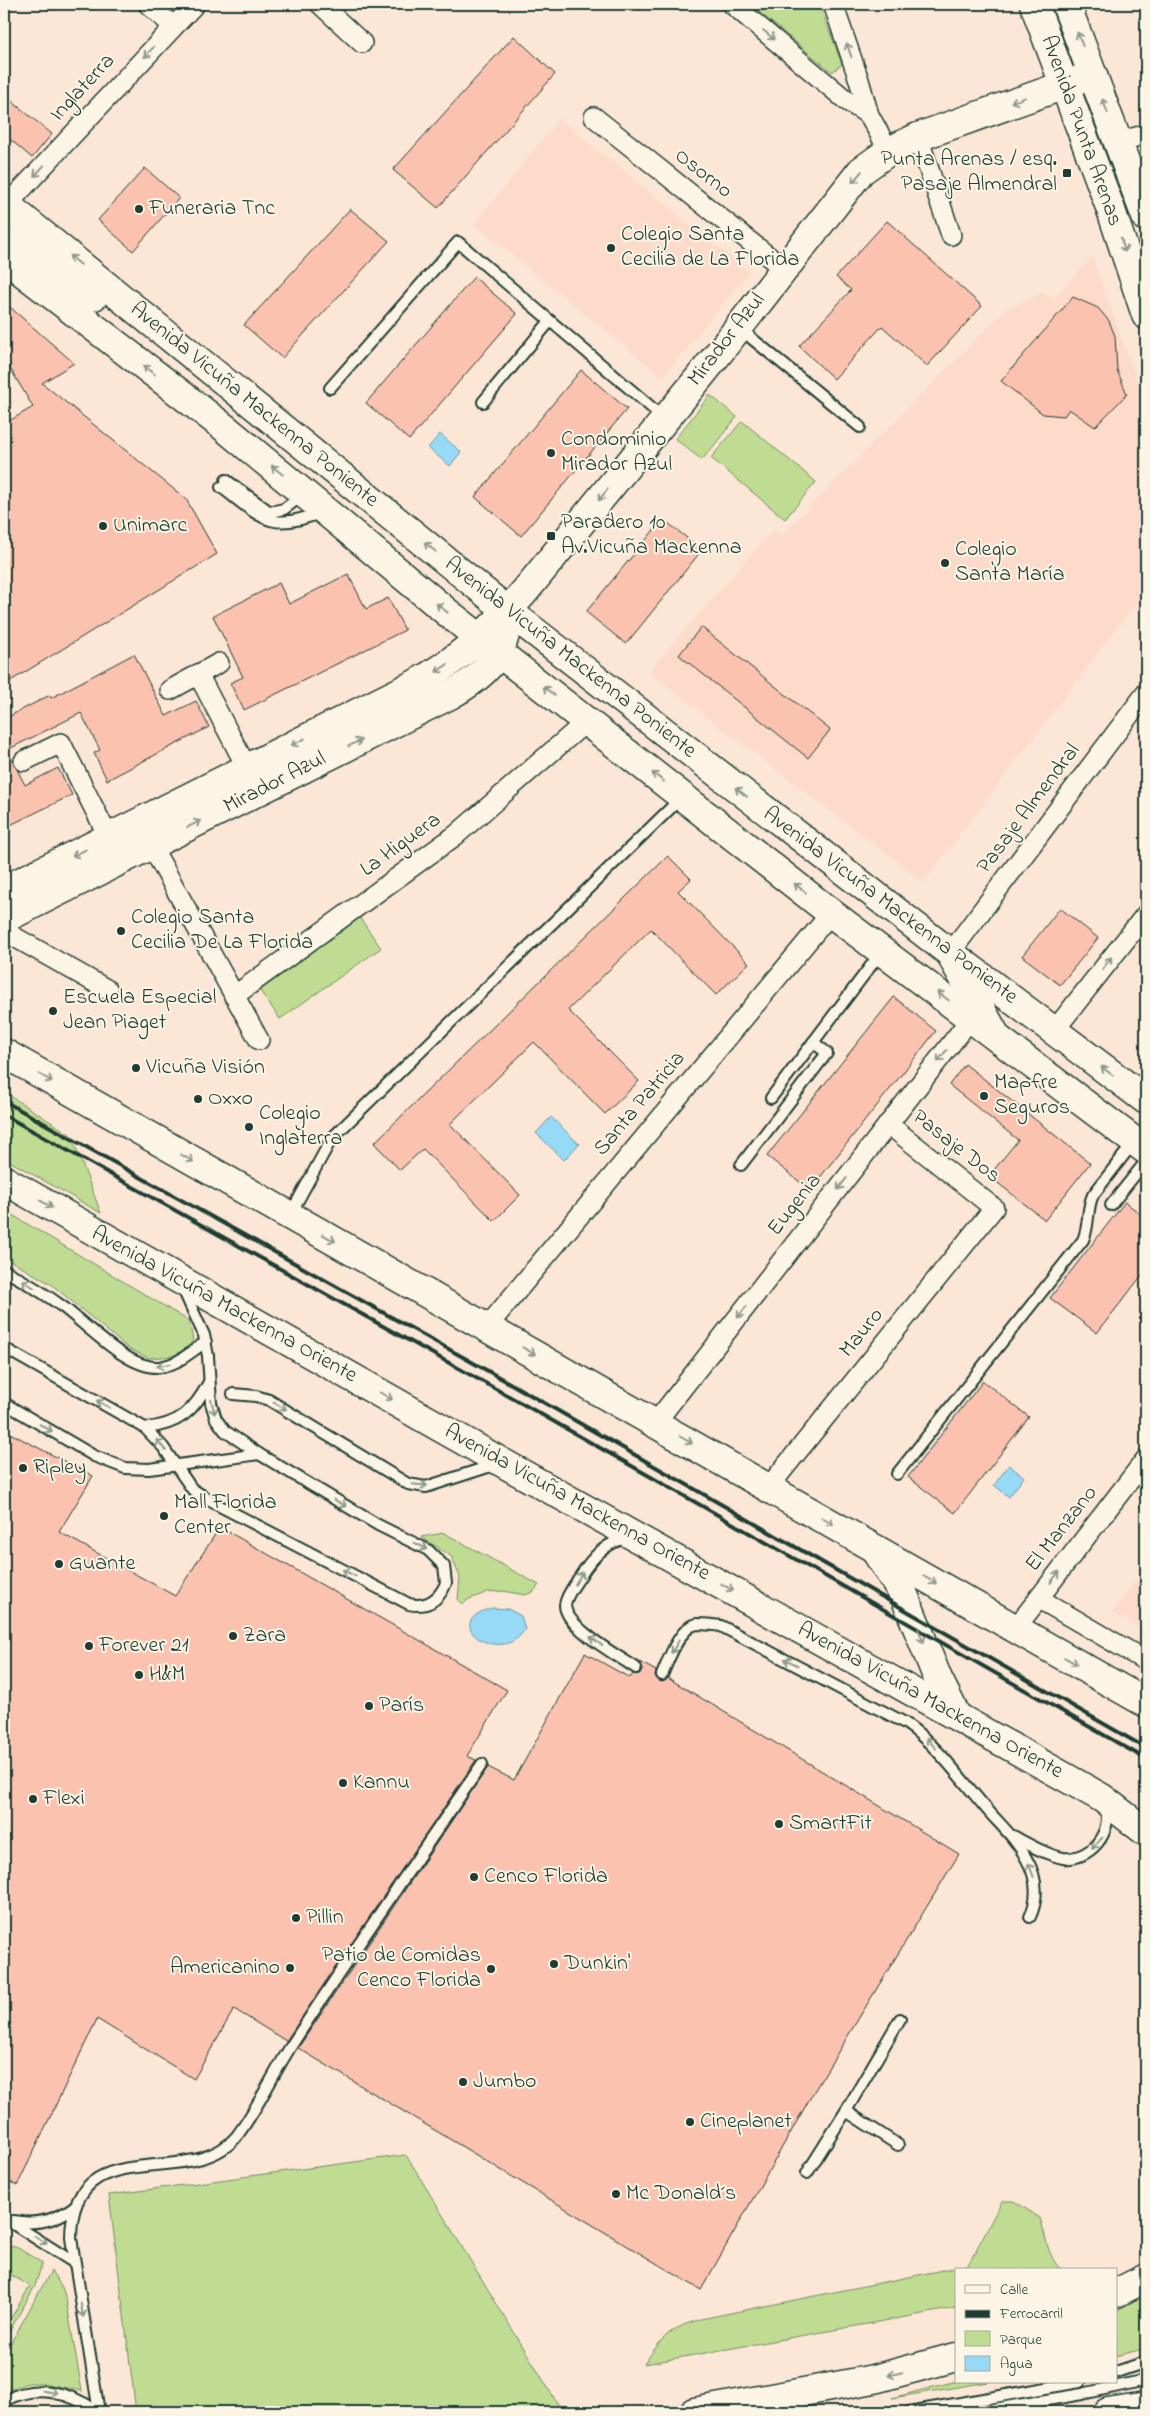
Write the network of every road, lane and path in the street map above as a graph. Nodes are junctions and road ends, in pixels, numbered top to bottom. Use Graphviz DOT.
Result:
graph roads {
  1 [pos="148,4"];
  2 [pos="195,4"];
  3 [pos="320,4"];
  4 [pos="732,4"];
  5 [pos="833,4"];
  6 [pos="1034,4"];
  7 [pos="1066,4"];
  8 [pos="173,26"];
  9 [pos="362,43"];
  10 [pos="1094,75"];
  11 [pos="1064,84"];
  12 [pos="869,115"];
  13 [pos="594,117"];
  14 [pos="1146,134"];
  15 [pos="918,136"];
  16 [pos="1119,142"];
  17 [pos="889,151"];
  18 [pos="5,204"];
  19 [pos="1146,217"];
  20 [pos="952,235"];
  21 [pos="4,239"];
  22 [pos="4,258"];
  23 [pos="783,268"];
  24 [pos="1146,315"];
  25 [pos="550,321"];
  26 [pos="152,322"];
  27 [pos="738,327"];
  28 [pos="330,388"];
  29 [pos="484,402"];
  30 [pos="665,419"];
  31 [pos="860,427"];
  32 [pos="304,493"];
  33 [pos="326,510"];
  34 [pos="508,611"];
  35 [pos="490,645"];
  36 [pos="219,664"];
  37 [pos="198,674"];
  38 [pos="170,690"];
  39 [pos="1146,693"];
  40 [pos="588,721"];
  41 [pos="24,761"];
  42 [pos="248,768"];
  43 [pos="683,796"];
  44 [pos="110,838"];
  45 [pos="151,845"];
  46 [pos="4,890"];
  47 [pos="831,913"];
  48 [pos="1146,914"];
  49 [pos="4,919"];
  50 [pos="4,931"];
  51 [pos="882,951"];
  52 [pos="950,953"];
  53 [pos="108,990"];
  54 [pos="234,996"];
  55 [pos="972,1017"];
  56 [pos="1054,1031"];
  57 [pos="996,1036"];
  58 [pos="259,1040"];
  59 [pos="813,1042"];
  60 [pos="4,1053"];
  61 [pos="771,1098"];
  62 [pos="1146,1100"];
  63 [pos="888,1124"];
  64 [pos="1142,1150"];
  65 [pos="741,1166"];
  66 [pos="4,1180"];
  67 [pos="1111,1205"];
  68 [pos="994,1208"];
  69 [pos="290,1216"];
  70 [pos="4,1270"];
  71 [pos="177,1276"];
  72 [pos="487,1327"];
  73 [pos="206,1342"];
  74 [pos="4,1348"];
  75 [pos="209,1381"];
  76 [pos="233,1394"];
  77 [pos="4,1403"];
  78 [pos="656,1422"];
  79 [pos="146,1428"];
  80 [pos="259,1454"];
  81 [pos="1146,1459"];
  82 [pos="503,1463"];
  83 [pos="175,1465"];
  84 [pos="897,1474"];
  85 [pos="768,1488"];
  86 [pos="634,1535"];
  87 [pos="872,1548"];
  88 [pos="1038,1598"];
  89 [pos="1014,1629"];
  90 [pos="1146,1660"];
  91 [pos="636,1668"];
  92 [pos="662,1675"];
  93 [pos="1146,1703"];
  94 [pos="956,1715"];
  95 [pos="482,1764"];
  96 [pos="1102,1798"];
  97 [pos="1146,1832"];
  98 [pos="1010,1834"];
  99 [pos="1030,1917"];
  100 [pos="900,2019"];
  101 [pos="846,2111"];
  102 [pos="898,2145"];
  103 [pos="807,2173"];
  104 [pos="76,2205"];
  105 [pos="5,2220"];
  106 [pos="73,2262"];
  107 [pos="1146,2278"];
  108 [pos="1118,2292"];
  109 [pos="955,2357"];
  110 [pos="1146,2362"];
  111 [pos="1118,2371"];
  112 [pos="1146,2380"];
  113 [pos="1069,2384"];
  114 [pos="4,2401"];
  115 [pos="1146,2406"];
  116 [pos="99,2412"];
  117 [pos="694,2412"];
  118 [pos="909,2412"];
  119 [pos="976,2412"];
  120 [pos="1108,2412"];
  1 -- 8 [label="street"];
  2 -- 8 [label="street, Inglaterra"];
  3 -- 9 [label="street"];
  4 -- 12 [label="street, one-way"];
  12 -- 5 [label="street, one-way"];
  6 -- 11 [label="main road, Avenida Punta Arenas"];
  10 -- 7 [label="main road, Avenida Punta Arenas, one-way"];
  8 -- 18 [label="street, Inglaterra, one-way"];
  10 -- 11 [label="main road, Mirador Azul"];
  16 -- 10 [label="main road, Avenida Punta Arenas, one-way"];
  11 -- 15 [label="main road, Mirador Azul, one-way"];
  11 -- 24 [label="main road, Avenida Punta Arenas, one-way"];
  12 -- 17 [label="street"];
  13 -- 23 [label="street, Osorno"];
  14 -- 16 [label="street"];
  15 -- 17 [label="main road, Mirador Azul"];
  15 -- 20 [label="street"];
  16 -- 19 [label="main road, Avenida Punta Arenas"];
  17 -- 23 [label="main road, Mirador Azul, one-way"];
  26 -- 18 [label="main road, Avenida Vicuña Mackenna Poniente, one-way"];
  21 -- 26 [label="main road"];
  32 -- 22 [label="main road, Avenida Vicuña Mackenna Poniente, one-way"];
  23 -- 27 [label="main road, Mirador Azul"];
  25 -- 28 [label="lane"];
  25 -- 29 [label="lane"];
  25 -- 30 [label="lane"];
  34 -- 26 [label="main road, Avenida Vicuña Mackenna Poniente, one-way"];
  27 -- 30 [label="main road, Mirador Azul"];
  27 -- 31 [label="lane"];
  30 -- 34 [label="main road, Mirador Azul, one-way"];
  32 -- 33 [label="main road, Avenida Vicuña Mackenna Poniente"];
  32 -- 33 [label="lane"];
  35 -- 33 [label="main road, Avenida Vicuña Mackenna Poniente, one-way"];
  34 -- 35 [label="main road, Mirador Azul"];
  52 -- 34 [label="main road, Avenida Vicuña Mackenna Poniente, one-way"];
  40 -- 35 [label="main road, Avenida Vicuña Mackenna Poniente, one-way"];
  35 -- 42 [label="main road, Mirador Azul, one-way"];
  45 -- 35 [label="main road, Mirador Azul, one-way"];
  36 -- 37 [label="street"];
  37 -- 38 [label="street"];
  37 -- 42 [label="street"];
  39 -- 52 [label="street, Pasaje Almendral"];
  43 -- 40 [label="main road, Avenida Vicuña Mackenna Poniente, one-way"];
  40 -- 54 [label="street, La Higuera"];
  41 -- 44 [label="street"];
  42 -- 44 [label="main road, Mirador Azul"];
  47 -- 43 [label="main road, Avenida Vicuña Mackenna Poniente, one-way"];
  43 -- 69 [label="lane"];
  44 -- 46 [label="main road, Mirador Azul, one-way"];
  45 -- 49 [label="main road, Mirador Azul"];
  45 -- 54 [label="street"];
  47 -- 51 [label="main road, Avenida Vicuña Mackenna Poniente"];
  47 -- 72 [label="street, Santa Patricia"];
  56 -- 48 [label="street, one-way"];
  50 -- 53 [label="street"];
  55 -- 51 [label="main road, Avenida Vicuña Mackenna Poniente, one-way"];
  51 -- 59 [label="lane"];
  52 -- 56 [label="main road, Avenida Vicuña Mackenna Poniente"];
  52 -- 57 [label="main road"];
  54 -- 58 [label="street"];
  55 -- 57 [label="main road, Avenida Vicuña Mackenna Poniente"];
  55 -- 63 [label="street, Eugenia, one-way"];
  62 -- 56 [label="main road, Avenida Vicuña Mackenna Poniente, one-way"];
  57 -- 64 [label="main road, Avenida Vicuña Mackenna Poniente"];
  59 -- 61 [label="lane"];
  59 -- 65 [label="lane"];
  60 -- 69 [label="main road, one-way"];
  63 -- 68 [label="street, Pasaje Dos"];
  63 -- 78 [label="street, Eugenia, one-way"];
  64 -- 67 [label="lane"];
  64 -- 84 [label="lane"];
  66 -- 71 [label="main road, Avenida Vicuña Mackenna Oriente, one-way"];
  68 -- 85 [label="street, Mauro"];
  69 -- 72 [label="main road, one-way"];
  73 -- 70 [label="lane, one-way"];
  71 -- 73 [label="lane"];
  71 -- 82 [label="main road, Avenida Vicuña Mackenna Oriente, one-way"];
  72 -- 78 [label="main road, one-way"];
  73 -- 75 [label="lane"];
  79 -- 74 [label="lane, one-way"];
  75 -- 79 [label="lane"];
  75 -- 80 [label="lane, one-way"];
  76 -- 82 [label="lane, one-way"];
  77 -- 83 [label="lane, one-way"];
  78 -- 85 [label="main road, one-way"];
  83 -- 79 [label="lane, one-way"];
  80 -- 83 [label="lane"];
  80 -- 83 [label="lane, one-way"];
  88 -- 81 [label="street, El Manzano, one-way"];
  82 -- 86 [label="main road, Avenida Vicuña Mackenna Oriente"];
  85 -- 87 [label="main road, one-way"];
  91 -- 86 [label="lane, one-way"];
  86 -- 94 [label="main road, Avenida Vicuña Mackenna Oriente, one-way"];
  87 -- 89 [label="main road, one-way"];
  87 -- 94 [label="main road, one-way"];
  88 -- 89 [label="street, El Manzano"];
  88 -- 90 [label="street"];
  89 -- 93 [label="main road, one-way"];
  98 -- 92 [label="lane, one-way"];
  94 -- 96 [label="main road, Avenida Vicuña Mackenna Oriente"];
  95 -- 104 [label="lane"];
  96 -- 97 [label="main road, Avenida Vicuña Mackenna Oriente"];
  96 -- 98 [label="lane, one-way"];
  99 -- 98 [label="lane, one-way"];
  100 -- 101 [label="lane"];
  101 -- 102 [label="lane"];
  101 -- 103 [label="lane"];
  104 -- 105 [label="lane"];
  104 -- 106 [label="lane"];
  105 -- 106 [label="lane, one-way"];
  106 -- 116 [label="lane, one-way"];
  107 -- 108 [label="main road"];
  109 -- 117 [label="main road, one-way"];
  110 -- 111 [label="lane"];
  112 -- 119 [label="lane"];
  113 -- 118 [label="lane"];
  114 -- 116 [label="lane, one-way"];
  115 -- 120 [label="main road"];
}
